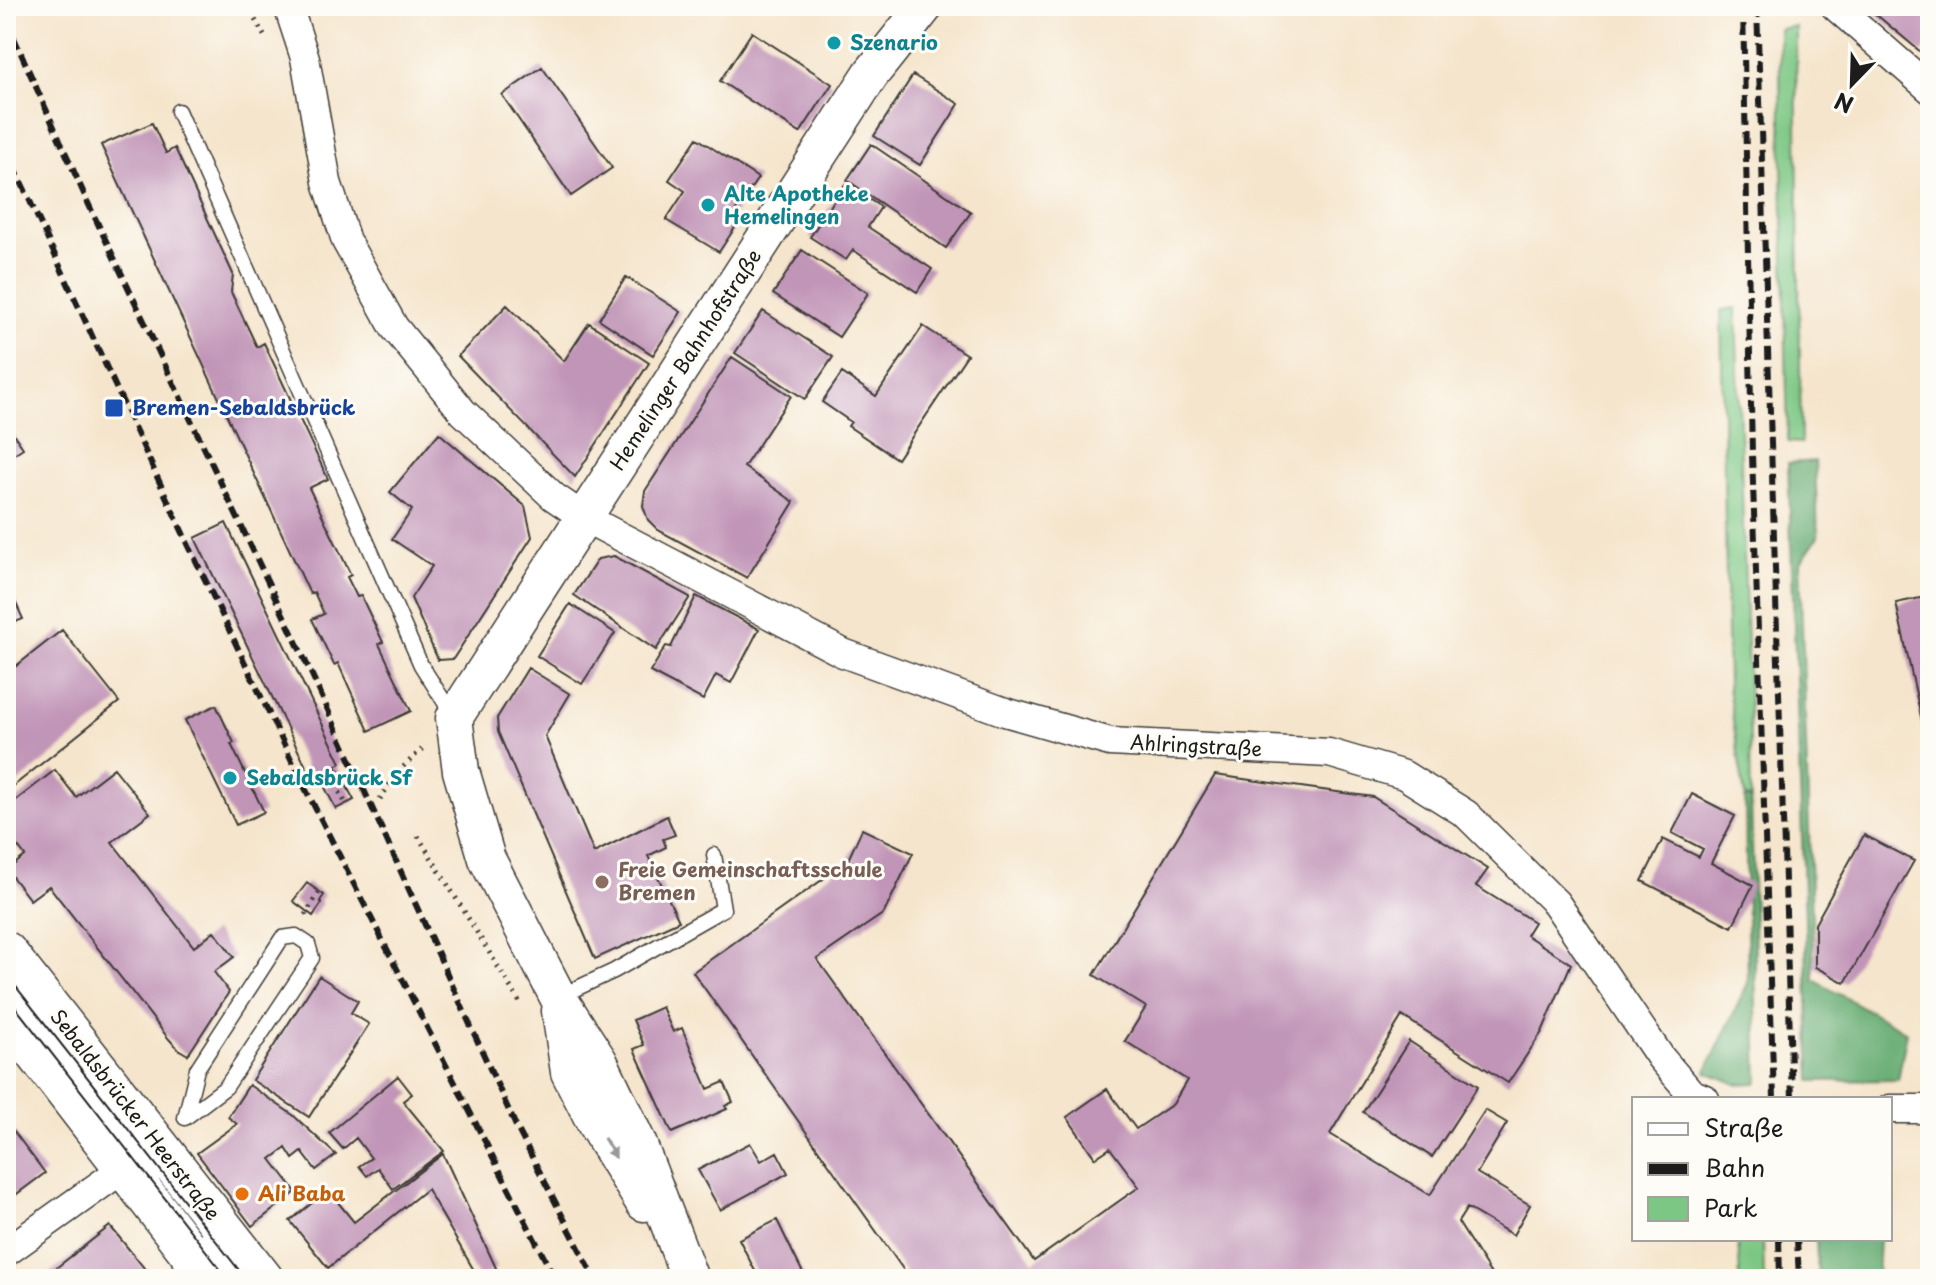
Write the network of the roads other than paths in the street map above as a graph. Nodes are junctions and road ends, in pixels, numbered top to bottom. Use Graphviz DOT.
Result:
graph roads {
  1 [pos="288,6"];
  2 [pos="1835,6"];
  3 [pos="912,12"];
  4 [pos="1930,89"];
  5 [pos="178,111"];
  6 [pos="585,518"];
  7 [pos="454,718"];
  8 [pos="714,855"];
  9 [pos="6,952"];
  10 [pos="6,985"];
  11 [pos="558,997"];
  12 [pos="20,1017"];
  13 [pos="1700,1097"];
  14 [pos="1892,1109"];
  15 [pos="1930,1109"];
  16 [pos="118,1127"];
  17 [pos="173,1146"];
  18 [pos="124,1168"];
  19 [pos="200,1230"];
  20 [pos="6,1252"];
  21 [pos="684,1264"];
  22 [pos="210,1279"];
  23 [pos="237,1279"];
  24 [pos="263,1279"];
  1 -- 6 [label="street, Ahlringstraße"];
  2 -- 4 [label="street"];
  3 -- 6 [label="street, Hemelinger Bahnhofstraße"];
  5 -- 7 [label="lane"];
  6 -- 7 [label="street, Hemelinger Bahnhofstraße"];
  6 -- 13 [label="street, Ahlringstraße"];
  7 -- 11 [label="street"];
  8 -- 11 [label="lane"];
  9 -- 17 [label="main road, Sebaldsbrücker Heerstraße"];
  10 -- 12 [label="lane"];
  11 -- 21 [label="street"];
  12 -- 18 [label="main road, Sebaldsbrücker Heerstraße"];
  14 -- 15 [label="street"];
  16 -- 17 [label="lane"];
  17 -- 17 [label="lane"];
  17 -- 24 [label="main road, Sebaldsbrücker Heerstraße"];
  18 -- 20 [label="street"];
  18 -- 22 [label="main road, Sebaldsbrücker Heerstraße"];
  19 -- 23 [label="lane"];
}
